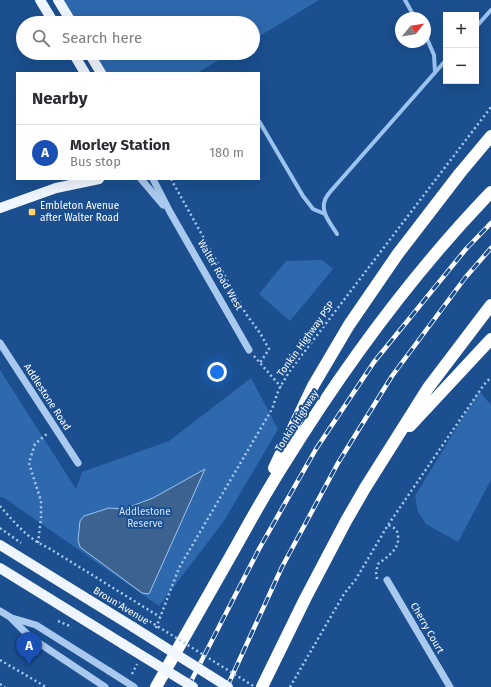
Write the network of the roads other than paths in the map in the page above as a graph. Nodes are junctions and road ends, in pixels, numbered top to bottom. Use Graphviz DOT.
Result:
graph roads {
  1 [pos="40,0"];
  2 [pos="58,0"];
  3 [pos="50,16"];
  4 [pos="68,16"];
  5 [pos="77,60"];
  6 [pos="93,60"];
  7 [pos="84,72"];
  8 [pos="100,72"];
  9 [pos="491,136"];
  10 [pos="70,180"];
  11 [pos="94,180"];
  12 [pos="142,180"];
  13 [pos="154,180"];
  14 [pos="56,188"];
  15 [pos="491,192"];
  16 [pos="0,208"];
  17 [pos="170,212"];
  18 [pos="491,305"];
  19 [pos="491,339"];
  20 [pos="0,343"];
  21 [pos="248,350"];
  22 [pos="393,444"];
  23 [pos="78,463"];
  24 [pos="0,545"];
  25 [pos="235,548"];
  26 [pos="0,568"];
  27 [pos="387,580"];
  28 [pos="0,611"];
  29 [pos="10,618"];
  30 [pos="103,685"];
  31 [pos="134,687"];
  32 [pos="156,687"];
  33 [pos="193,687"];
  34 [pos="228,687"];
  35 [pos="262,687"];
  36 [pos="450,687"];
  1 -- 3 [label="main road"];
  2 -- 4 [label="main road"];
  5 -- 7 [label="main road"];
  6 -- 8 [label="main road"];
  9 -- 25 [label="highway"];
  10 -- 14 [label="main road"];
  11 -- 14 [label="main road"];
  12 -- 17 [label="street, Walter Road West"];
  13 -- 17 [label="street, Walter Road West"];
  14 -- 16 [label="main road"];
  15 -- 25 [label="highway, Tonkin Highway"];
  17 -- 21 [label="street, Walter Road West"];
  18 -- 22 [label="highway"];
  19 -- 22 [label="highway"];
  20 -- 23 [label="street, Addlestone Road"];
  22 -- 35 [label="highway"];
  24 -- 34 [label="main road, Broun Avenue, bridge"];
  25 -- 32 [label="highway, Tonkin Highway"];
  26 -- 33 [label="main road, bridge"];
  27 -- 36 [label="street, Cherry Court"];
  28 -- 29 [label="street"];
  29 -- 30 [label="street"];
  29 -- 31 [label="street, bridge"];
}
